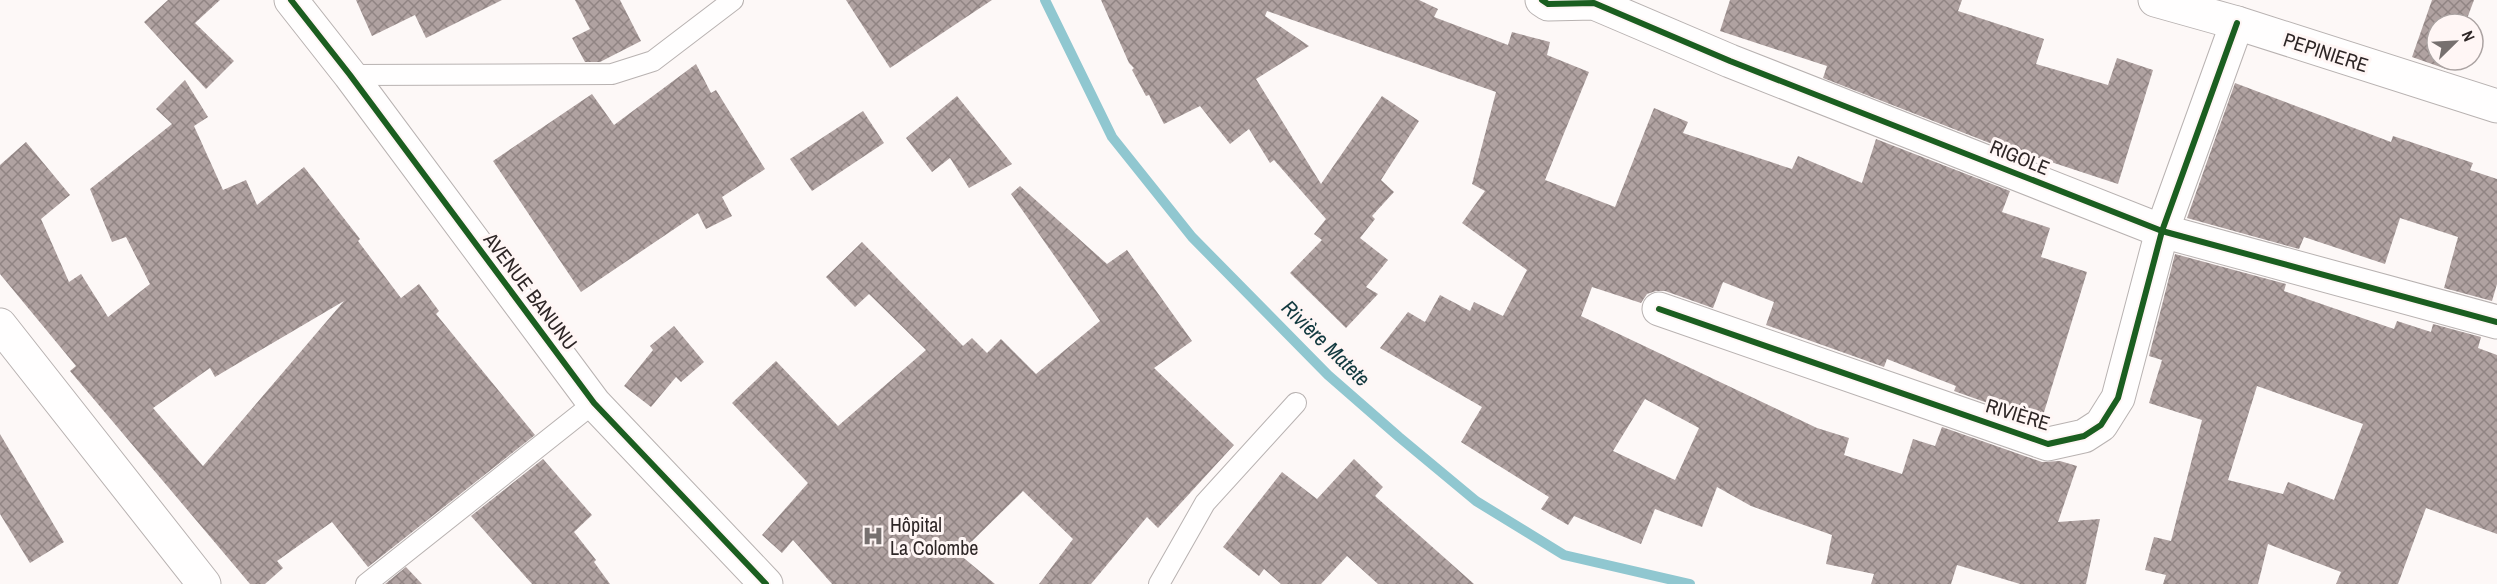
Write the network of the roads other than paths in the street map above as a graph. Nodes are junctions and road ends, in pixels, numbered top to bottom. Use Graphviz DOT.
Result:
graph roads {
  1 [pos="733,0"];
  2 [pos="1542,0"];
  3 [pos="2155,0"];
  4 [pos="302,4"];
  5 [pos="2237,23"];
  6 [pos="350,75"];
  7 [pos="2497,106"];
  8 [pos="2162,231"];
  9 [pos="1659,309"];
  10 [pos="2497,322"];
  11 [pos="0,325"];
  12 [pos="594,403"];
  13 [pos="1296,403"];
  14 [pos="196,582"];
  15 [pos="366,584"];
  16 [pos="766,584"];
  17 [pos="1159,584"];
  1 -- 6 [label="lane"];
  2 -- 8 [label="street, RIGOLE"];
  3 -- 5 [label="street, PEPINIERE"];
  4 -- 6 [label="street, AVENUE BANUNU"];
  5 -- 7 [label="street, PEPINIERE"];
  5 -- 8 [label="street, RIVIÈRE"];
  6 -- 12 [label="street, AVENUE BANUNU"];
  8 -- 9 [label="street, RIVIÈRE"];
  8 -- 10 [label="street, RIGOLE"];
  11 -- 14 [label="street"];
  12 -- 15 [label="lane"];
  12 -- 16 [label="street, AVENUE BANUNU"];
  13 -- 17 [label="lane"];
}
